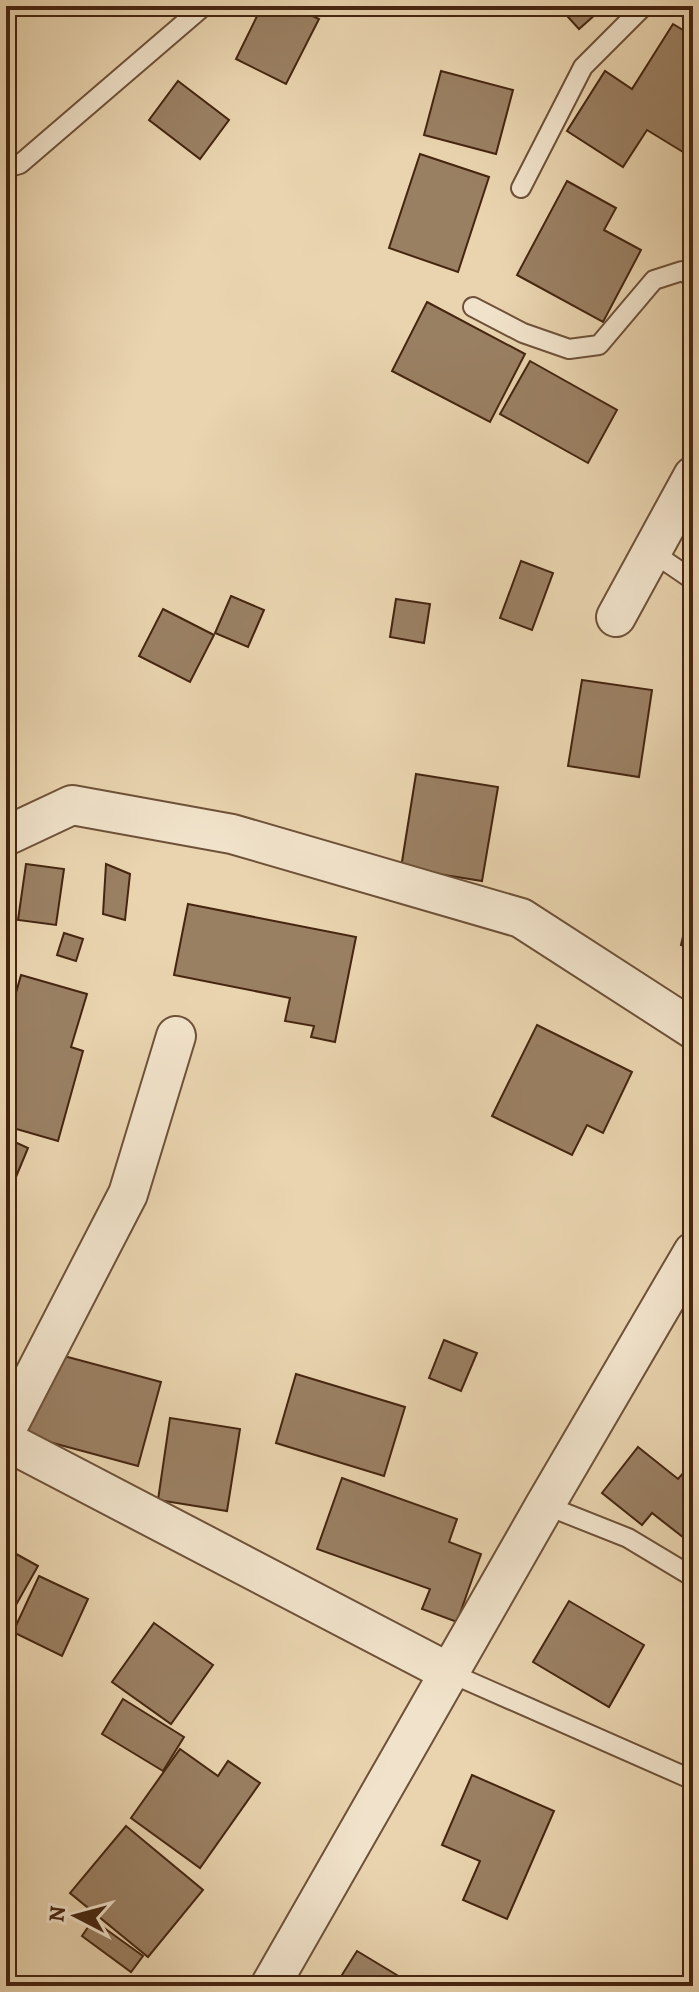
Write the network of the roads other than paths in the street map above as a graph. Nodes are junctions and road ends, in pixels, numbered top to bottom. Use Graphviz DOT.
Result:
graph roads {
  1 [pos="204,6"];
  2 [pos="644,6"];
  3 [pos="6,168"];
  4 [pos="521,188"];
  5 [pos="693,277"];
  6 [pos="473,307"];
  7 [pos="693,476"];
  8 [pos="652,552"];
  9 [pos="693,580"];
  10 [pos="616,617"];
  11 [pos="6,836"];
  12 [pos="693,1029"];
  13 [pos="176,1036"];
  14 [pos="693,1252"];
  15 [pos="6,1430"];
  16 [pos="6,1441"];
  17 [pos="545,1505"];
  18 [pos="693,1577"];
  19 [pos="450,1673"];
  20 [pos="693,1780"];
  21 [pos="270,1986"];
  1 -- 3 [label="lane"];
  2 -- 4 [label="lane"];
  5 -- 6 [label="lane"];
  7 -- 8 [label="street"];
  8 -- 9 [label="lane"];
  8 -- 10 [label="street"];
  11 -- 12 [label="street"];
  13 -- 15 [label="street"];
  14 -- 17 [label="street"];
  16 -- 19 [label="street"];
  17 -- 18 [label="lane"];
  17 -- 19 [label="street"];
  19 -- 20 [label="lane"];
  19 -- 21 [label="street"];
}
